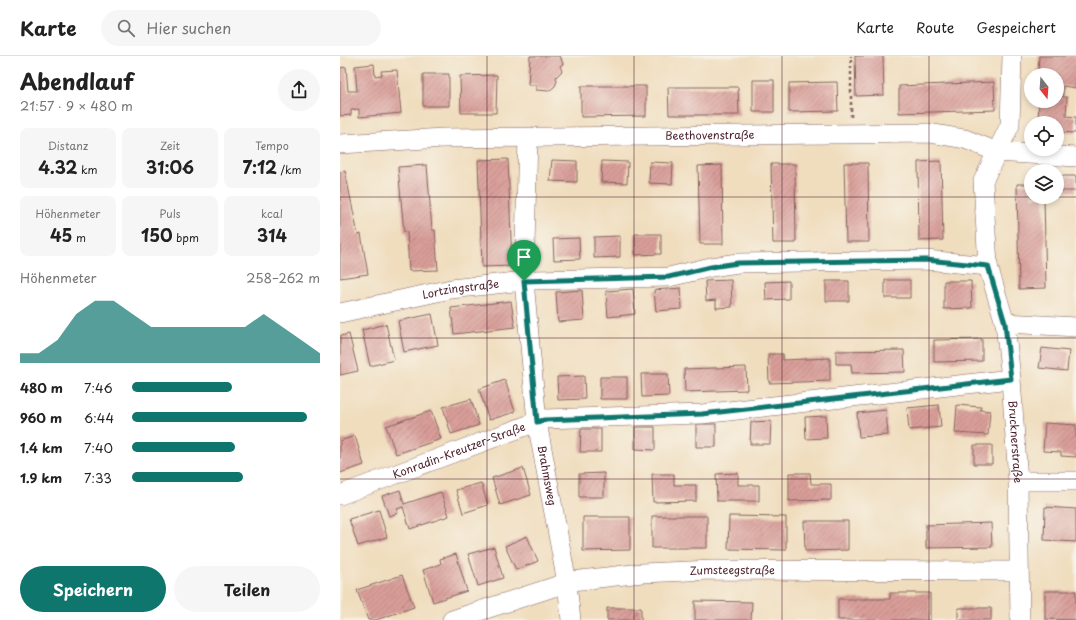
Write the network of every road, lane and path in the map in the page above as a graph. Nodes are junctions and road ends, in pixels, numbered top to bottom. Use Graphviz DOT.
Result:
graph roads {
  1 [pos="851,56"];
  2 [pos="1012,56"];
  3 [pos="851,134"];
  4 [pos="528,138"];
  5 [pos="340,144"];
  6 [pos="997,152"];
  7 [pos="1076,157"];
  8 [pos="988,266"];
  9 [pos="524,281"];
  10 [pos="340,313"];
  11 [pos="1005,323"];
  12 [pos="1076,327"];
  13 [pos="1011,379"];
  14 [pos="537,422"];
  15 [pos="1018,481"];
  16 [pos="1076,481"];
  17 [pos="340,496"];
  18 [pos="1018,571"];
  19 [pos="567,583"];
  20 [pos="452,620"];
  21 [pos="571,620"];
  22 [pos="1020,620"];
  1 -- 3 [label="path"];
  2 -- 6 [label="street, Brucknerstraße"];
  3 -- 4 [label="street, Beethovenstraße"];
  3 -- 6 [label="street, Beethovenstraße"];
  4 -- 5 [label="street, Beethovenstraße"];
  4 -- 9 [label="street, Brahmsweg"];
  6 -- 7 [label="street, Beethovenstraße"];
  6 -- 8 [label="street, Brucknerstraße"];
  8 -- 9 [label="street, Lortzingstraße"];
  8 -- 11 [label="street, Brucknerstraße"];
  9 -- 10 [label="street, Lortzingstraße"];
  9 -- 14 [label="street, Brahmsweg"];
  11 -- 12 [label="street"];
  11 -- 13 [label="street, Brucknerstraße"];
  13 -- 14 [label="street, Konradin-Kreutzer-Straße"];
  13 -- 15 [label="street, Brucknerstraße"];
  14 -- 17 [label="street, Konradin-Kreutzer-Straße"];
  14 -- 19 [label="street, Brahmsweg"];
  15 -- 16 [label="street"];
  15 -- 18 [label="street, Brucknerstraße"];
  18 -- 19 [label="street, Zumsteegstraße"];
  18 -- 22 [label="street, Brucknerstraße"];
  19 -- 20 [label="street, Zumsteegstraße"];
  19 -- 21 [label="street, Brahmsweg"];
}
